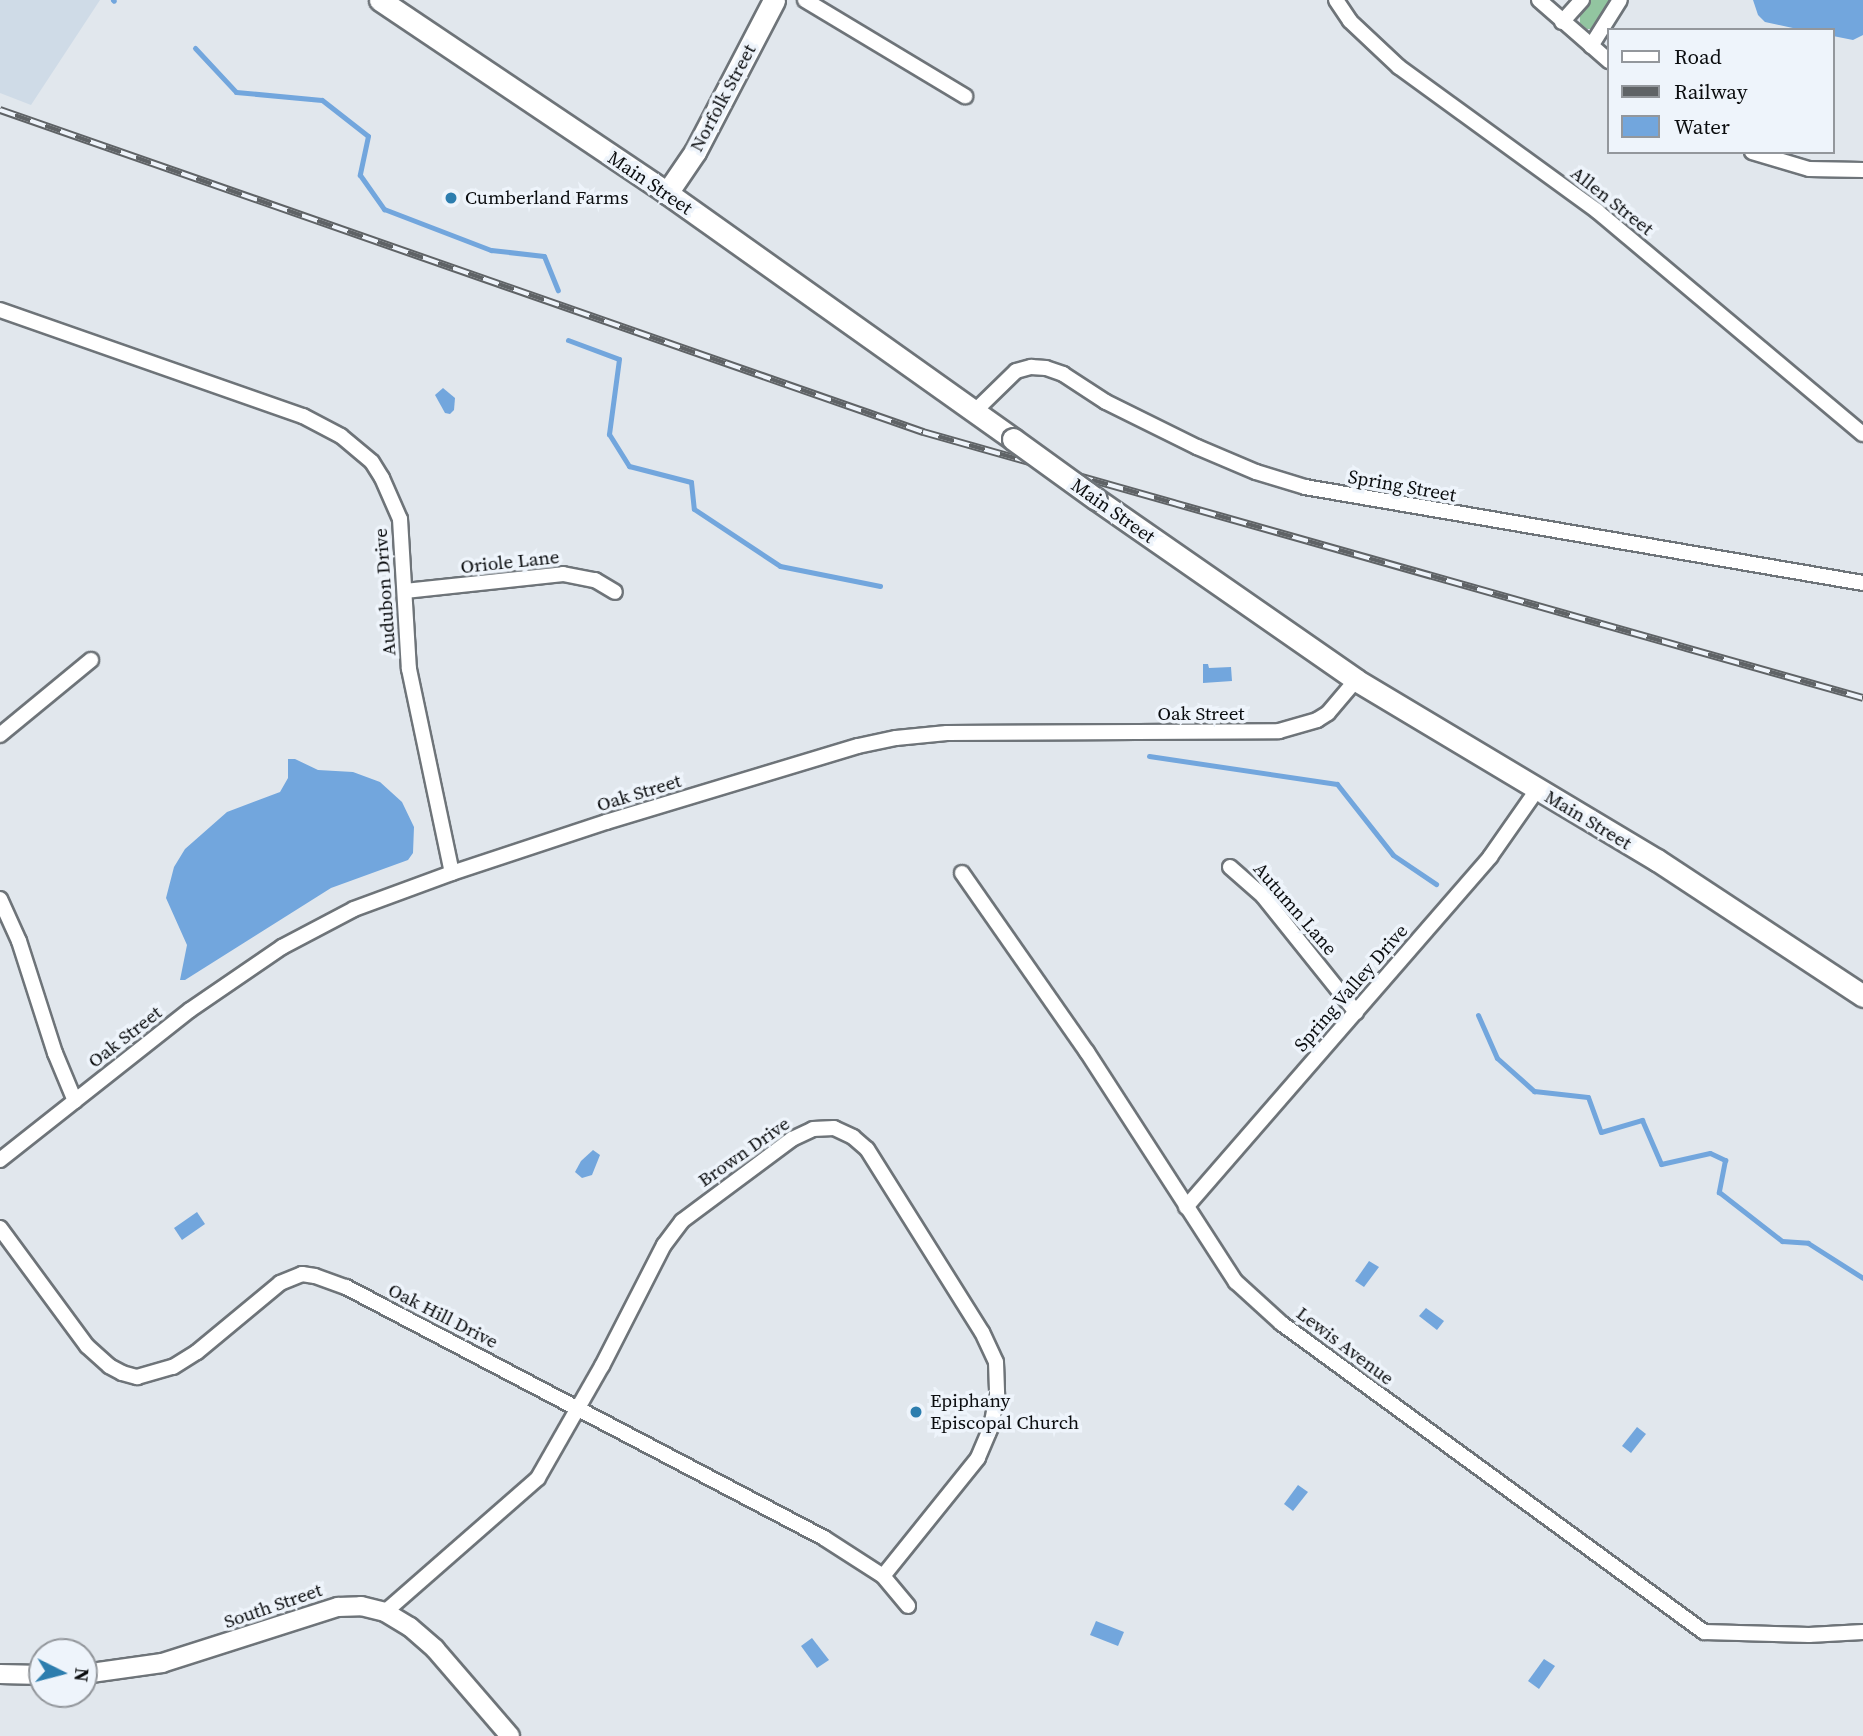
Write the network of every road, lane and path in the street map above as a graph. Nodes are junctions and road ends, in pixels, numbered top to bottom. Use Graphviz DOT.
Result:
graph roads {
  1 [pos="380,0"];
  2 [pos="774,0"];
  3 [pos="805,0"];
  4 [pos="1336,0"];
  5 [pos="1539,0"];
  6 [pos="1582,0"];
  7 [pos="1620,0"];
  8 [pos="1562,22"];
  9 [pos="1591,46"];
  10 [pos="1608,60"];
  11 [pos="965,96"];
  12 [pos="1757,154"];
  13 [pos="1863,170"];
  14 [pos="667,194"];
  15 [pos="0,310"];
  16 [pos="975,411"];
  17 [pos="1863,434"];
  18 [pos="1863,583"];
  19 [pos="405,591"];
  20 [pos="615,592"];
  21 [pos="91,660"];
  22 [pos="1356,680"];
  23 [pos="0,735"];
  24 [pos="1538,790"];
  25 [pos="1230,867"];
  26 [pos="452,873"];
  27 [pos="962,873"];
  28 [pos="0,899"];
  29 [pos="1863,996"];
  30 [pos="1356,1012"];
  31 [pos="75,1101"];
  32 [pos="0,1160"];
  33 [pos="1186,1207"];
  34 [pos="0,1228"];
  35 [pos="579,1408"];
  36 [pos="883,1576"];
  37 [pos="908,1606"];
  38 [pos="385,1612"];
  39 [pos="1863,1632"];
  40 [pos="98,1672"];
  41 [pos="0,1674"];
  42 [pos="28,1675"];
  43 [pos="510,1736"];
  1 -- 14 [label="main road, Main Street"];
  2 -- 14 [label="main road, Norfolk Street"];
  3 -- 11 [label="street"];
  4 -- 17 [label="street, Allen Street"];
  5 -- 8 [label="street"];
  6 -- 8 [label="street"];
  7 -- 9 [label="street"];
  8 -- 9 [label="street"];
  9 -- 10 [label="street"];
  12 -- 13 [label="street"];
  14 -- 16 [label="main road, Main Street"];
  15 -- 19 [label="street, Audubon Drive"];
  16 -- 18 [label="street, Spring Street"];
  16 -- 22 [label="main road, Main Street, bridge"];
  19 -- 20 [label="street, Oriole Lane"];
  19 -- 26 [label="street, Audubon Drive"];
  21 -- 23 [label="street"];
  22 -- 24 [label="main road, Main Street"];
  22 -- 26 [label="street, Oak Street"];
  24 -- 29 [label="main road, Main Street"];
  24 -- 30 [label="street, Spring Valley Drive"];
  25 -- 30 [label="street, Autumn Lane"];
  26 -- 31 [label="street, Oak Street"];
  27 -- 33 [label="street, Lewis Avenue"];
  28 -- 31 [label="street"];
  30 -- 33 [label="street, Spring Valley Drive"];
  31 -- 32 [label="street, Oak Street"];
  33 -- 39 [label="street, Lewis Avenue"];
  34 -- 35 [label="street, Oak Hill Drive"];
  35 -- 36 [label="street, Oak Hill Drive"];
  35 -- 36 [label="street, Brown Drive"];
  35 -- 38 [label="street, Brown Drive"];
  36 -- 37 [label="street, Oak Hill Drive"];
  38 -- 40 [label="street, South Street"];
  38 -- 43 [label="street, South Street"];
  41 -- 42 [label="street"];
}
